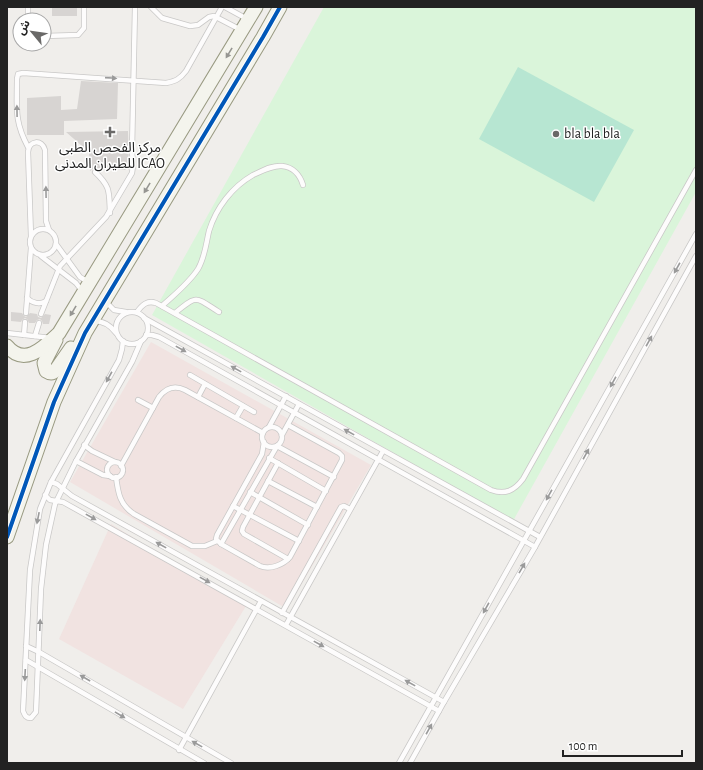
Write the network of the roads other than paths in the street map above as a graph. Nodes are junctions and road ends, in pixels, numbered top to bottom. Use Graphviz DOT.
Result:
graph roads {
  1 [pos="84,7"];
  2 [pos="135,7"];
  3 [pos="150,7"];
  4 [pos="222,7"];
  5 [pos="225,7"];
  6 [pos="256,7"];
  7 [pos="280,7"];
  8 [pos="216,17"];
  9 [pos="245,25"];
  10 [pos="52,36"];
  11 [pos="134,80"];
  12 [pos="28,147"];
  13 [pos="696,170"];
  14 [pos="95,172"];
  15 [pos="303,185"];
  16 [pos="110,213"];
  17 [pos="49,230"];
  18 [pos="696,234"];
  19 [pos="31,236"];
  20 [pos="56,244"];
  21 [pos="31,248"];
  22 [pos="41,256"];
  23 [pos="696,256"];
  24 [pos="66,259"];
  25 [pos="58,269"];
  26 [pos="92,278"];
  27 [pos="83,295"];
  28 [pos="27,298"];
  29 [pos="105,300"];
  30 [pos="46,301"];
  31 [pos="162,306"];
  32 [pos="127,312"];
  33 [pos="137,312"];
  34 [pos="219,312"];
  35 [pos="26,313"];
  36 [pos="175,313"];
  37 [pos="42,314"];
  38 [pos="144,318"];
  39 [pos="92,321"];
  40 [pos="25,322"];
  41 [pos="39,323"];
  42 [pos="7,333"];
  43 [pos="86,333"];
  44 [pos="24,334"];
  45 [pos="117,334"];
  46 [pos="146,335"];
  47 [pos="35,336"];
  48 [pos="57,336"];
  49 [pos="123,341"];
  50 [pos="141,341"];
  51 [pos="7,346"];
  52 [pos="190,375"];
  53 [pos="205,384"];
  54 [pos="286,396"];
  55 [pos="198,397"];
  56 [pos="138,400"];
  57 [pos="299,404"];
  58 [pos="281,405"];
  59 [pos="243,406"];
  60 [pos="153,408"];
  61 [pos="254,412"];
  62 [pos="295,413"];
  63 [pos="236,418"];
  64 [pos="288,426"];
  65 [pos="269,428"];
  66 [pos="263,433"];
  67 [pos="282,435"];
  68 [pos="264,442"];
  69 [pos="84,444"];
  70 [pos="277,446"];
  71 [pos="384,451"];
  72 [pos="269,458"];
  73 [pos="378,459"];
  74 [pos="76,461"];
  75 [pos="115,462"];
  76 [pos="278,463"];
  77 [pos="121,466"];
  78 [pos="110,476"];
  79 [pos="334,477"];
  80 [pos="116,478"];
  81 [pos="268,481"];
  82 [pos="51,482"];
  83 [pos="61,488"];
  84 [pos="326,491"];
  85 [pos="250,492"];
  86 [pos="45,495"];
  87 [pos="259,497"];
  88 [pos="56,500"];
  89 [pos="233,506"];
  90 [pos="317,507"];
  91 [pos="240,509"];
  92 [pos="350,510"];
  93 [pos="249,514"];
  94 [pos="308,525"];
  95 [pos="528,531"];
  96 [pos="540,537"];
  97 [pos="7,538"];
  98 [pos="524,540"];
  99 [pos="299,541"];
  100 [pos="219,542"];
  101 [pos="535,547"];
  102 [pos="288,559"];
  103 [pos="261,601"];
  104 [pos="257,609"];
  105 [pos="282,613"];
  106 [pos="290,617"];
  107 [pos="286,625"];
  108 [pos="26,646"];
  109 [pos="39,652"];
  110 [pos="26,660"];
  111 [pos="38,666"];
  112 [pos="436,698"];
  113 [pos="444,702"];
  114 [pos="431,706"];
  115 [pos="439,711"];
  116 [pos="186,738"];
  117 [pos="179,750"];
  118 [pos="204,763"];
  119 [pos="231,763"];
  120 [pos="399,763"];
  121 [pos="410,763"];
  1 -- 10 [label="lane"];
  2 -- 11 [label="lane"];
  3 -- 8 [label="lane"];
  4 -- 8 [label="lane"];
  5 -- 9 [label="lane"];
  6 -- 9 [label="street"];
  7 -- 29 [label="street"];
  8 -- 9 [label="lane"];
  8 -- 11 [label="lane"];
  9 -- 26 [label="street, one-way"];
  12 -- 11 [label="lane, one-way"];
  11 -- 16 [label="lane"];
  17 -- 12 [label="lane, one-way"];
  12 -- 19 [label="lane"];
  13 -- 36 [label="lane"];
  14 -- 16 [label="lane"];
  15 -- 31 [label="lane"];
  16 -- 24 [label="lane"];
  17 -- 19 [label="lane"];
  17 -- 20 [label="lane"];
  18 -- 95 [label="lane, one-way"];
  19 -- 21 [label="lane"];
  20 -- 22 [label="lane"];
  20 -- 24 [label="lane"];
  21 -- 22 [label="lane"];
  21 -- 28 [label="lane"];
  22 -- 25 [label="lane"];
  96 -- 23 [label="lane, one-way"];
  24 -- 25 [label="lane"];
  24 -- 26 [label="lane"];
  25 -- 27 [label="lane"];
  25 -- 30 [label="lane"];
  26 -- 27 [label="street"];
  27 -- 48 [label="street, one-way"];
  28 -- 30 [label="lane"];
  28 -- 35 [label="lane"];
  29 -- 32 [label="lane"];
  29 -- 39 [label="street"];
  30 -- 37 [label="lane"];
  31 -- 33 [label="lane"];
  31 -- 36 [label="lane"];
  32 -- 33 [label="lane"];
  32 -- 45 [label="lane"];
  33 -- 38 [label="lane"];
  34 -- 36 [label="lane"];
  38 -- 46 [label="lane"];
  54 -- 38 [label="lane, one-way"];
  39 -- 43 [label="street"];
  39 -- 45 [label="lane"];
  40 -- 44 [label="lane"];
  41 -- 47 [label="lane"];
  42 -- 44 [label="lane"];
  43 -- 48 [label="street"];
  43 -- 97 [label="street"];
  44 -- 47 [label="lane"];
  45 -- 49 [label="lane"];
  46 -- 50 [label="lane"];
  46 -- 58 [label="lane, one-way"];
  47 -- 48 [label="lane"];
  48 -- 51 [label="street"];
  49 -- 50 [label="lane"];
  49 -- 82 [label="lane, one-way"];
  50 -- 69 [label="lane"];
  52 -- 53 [label="lane"];
  53 -- 55 [label="lane"];
  53 -- 59 [label="lane"];
  54 -- 57 [label="lane"];
  54 -- 58 [label="lane"];
  55 -- 60 [label="lane"];
  55 -- 63 [label="lane"];
  56 -- 60 [label="lane"];
  57 -- 62 [label="lane"];
  71 -- 57 [label="lane, one-way"];
  58 -- 62 [label="lane"];
  58 -- 65 [label="lane"];
  59 -- 61 [label="lane"];
  59 -- 63 [label="lane"];
  60 -- 77 [label="lane"];
  62 -- 64 [label="lane"];
  62 -- 73 [label="lane"];
  63 -- 66 [label="lane"];
  64 -- 67 [label="lane"];
  64 -- 79 [label="lane"];
  65 -- 66 [label="lane"];
  65 -- 67 [label="lane"];
  66 -- 68 [label="lane"];
  67 -- 70 [label="lane"];
  68 -- 70 [label="lane"];
  68 -- 89 [label="lane"];
  69 -- 74 [label="lane"];
  69 -- 75 [label="lane"];
  70 -- 72 [label="lane"];
  70 -- 79 [label="lane"];
  71 -- 73 [label="lane"];
  71 -- 95 [label="lane"];
  72 -- 76 [label="lane"];
  72 -- 85 [label="lane"];
  73 -- 92 [label="lane"];
  73 -- 98 [label="lane"];
  74 -- 78 [label="lane"];
  74 -- 83 [label="lane"];
  75 -- 77 [label="lane"];
  75 -- 78 [label="lane"];
  76 -- 81 [label="lane"];
  76 -- 84 [label="lane"];
  77 -- 80 [label="lane"];
  78 -- 80 [label="lane"];
  79 -- 84 [label="lane"];
  80 -- 100 [label="lane"];
  81 -- 87 [label="lane"];
  81 -- 90 [label="lane"];
  82 -- 83 [label="lane"];
  82 -- 86 [label="lane"];
  83 -- 88 [label="lane"];
  103 -- 83 [label="lane, one-way"];
  84 -- 90 [label="lane"];
  85 -- 87 [label="lane"];
  85 -- 91 [label="lane"];
  86 -- 88 [label="lane"];
  86 -- 108 [label="lane, one-way"];
  87 -- 93 [label="lane"];
  87 -- 94 [label="lane"];
  88 -- 104 [label="lane, one-way"];
  109 -- 88 [label="lane, one-way"];
  89 -- 91 [label="lane"];
  89 -- 100 [label="lane"];
  90 -- 94 [label="lane"];
  91 -- 93 [label="lane"];
  91 -- 100 [label="lane"];
  92 -- 105 [label="lane"];
  92 -- 106 [label="lane"];
  93 -- 99 [label="lane"];
  93 -- 102 [label="lane"];
  94 -- 99 [label="lane"];
  95 -- 96 [label="lane"];
  95 -- 98 [label="lane"];
  96 -- 101 [label="lane"];
  98 -- 101 [label="lane"];
  98 -- 112 [label="lane, one-way"];
  99 -- 102 [label="lane"];
  100 -- 102 [label="lane"];
  113 -- 101 [label="lane, one-way"];
  103 -- 104 [label="lane"];
  103 -- 105 [label="lane"];
  104 -- 107 [label="lane"];
  104 -- 116 [label="lane"];
  105 -- 106 [label="lane"];
  106 -- 107 [label="lane"];
  112 -- 106 [label="lane, one-way"];
  107 -- 114 [label="lane, one-way"];
  108 -- 109 [label="lane"];
  108 -- 110 [label="lane"];
  109 -- 111 [label="lane"];
  116 -- 109 [label="lane, one-way"];
  110 -- 111 [label="lane"];
  110 -- 111 [label="lane, one-way"];
  111 -- 117 [label="lane, one-way"];
  112 -- 113 [label="lane"];
  112 -- 114 [label="lane"];
  113 -- 115 [label="lane"];
  114 -- 115 [label="lane"];
  114 -- 120 [label="lane"];
  121 -- 115 [label="lane, one-way"];
  116 -- 117 [label="lane"];
  119 -- 116 [label="lane, one-way"];
  117 -- 118 [label="lane"];
}
